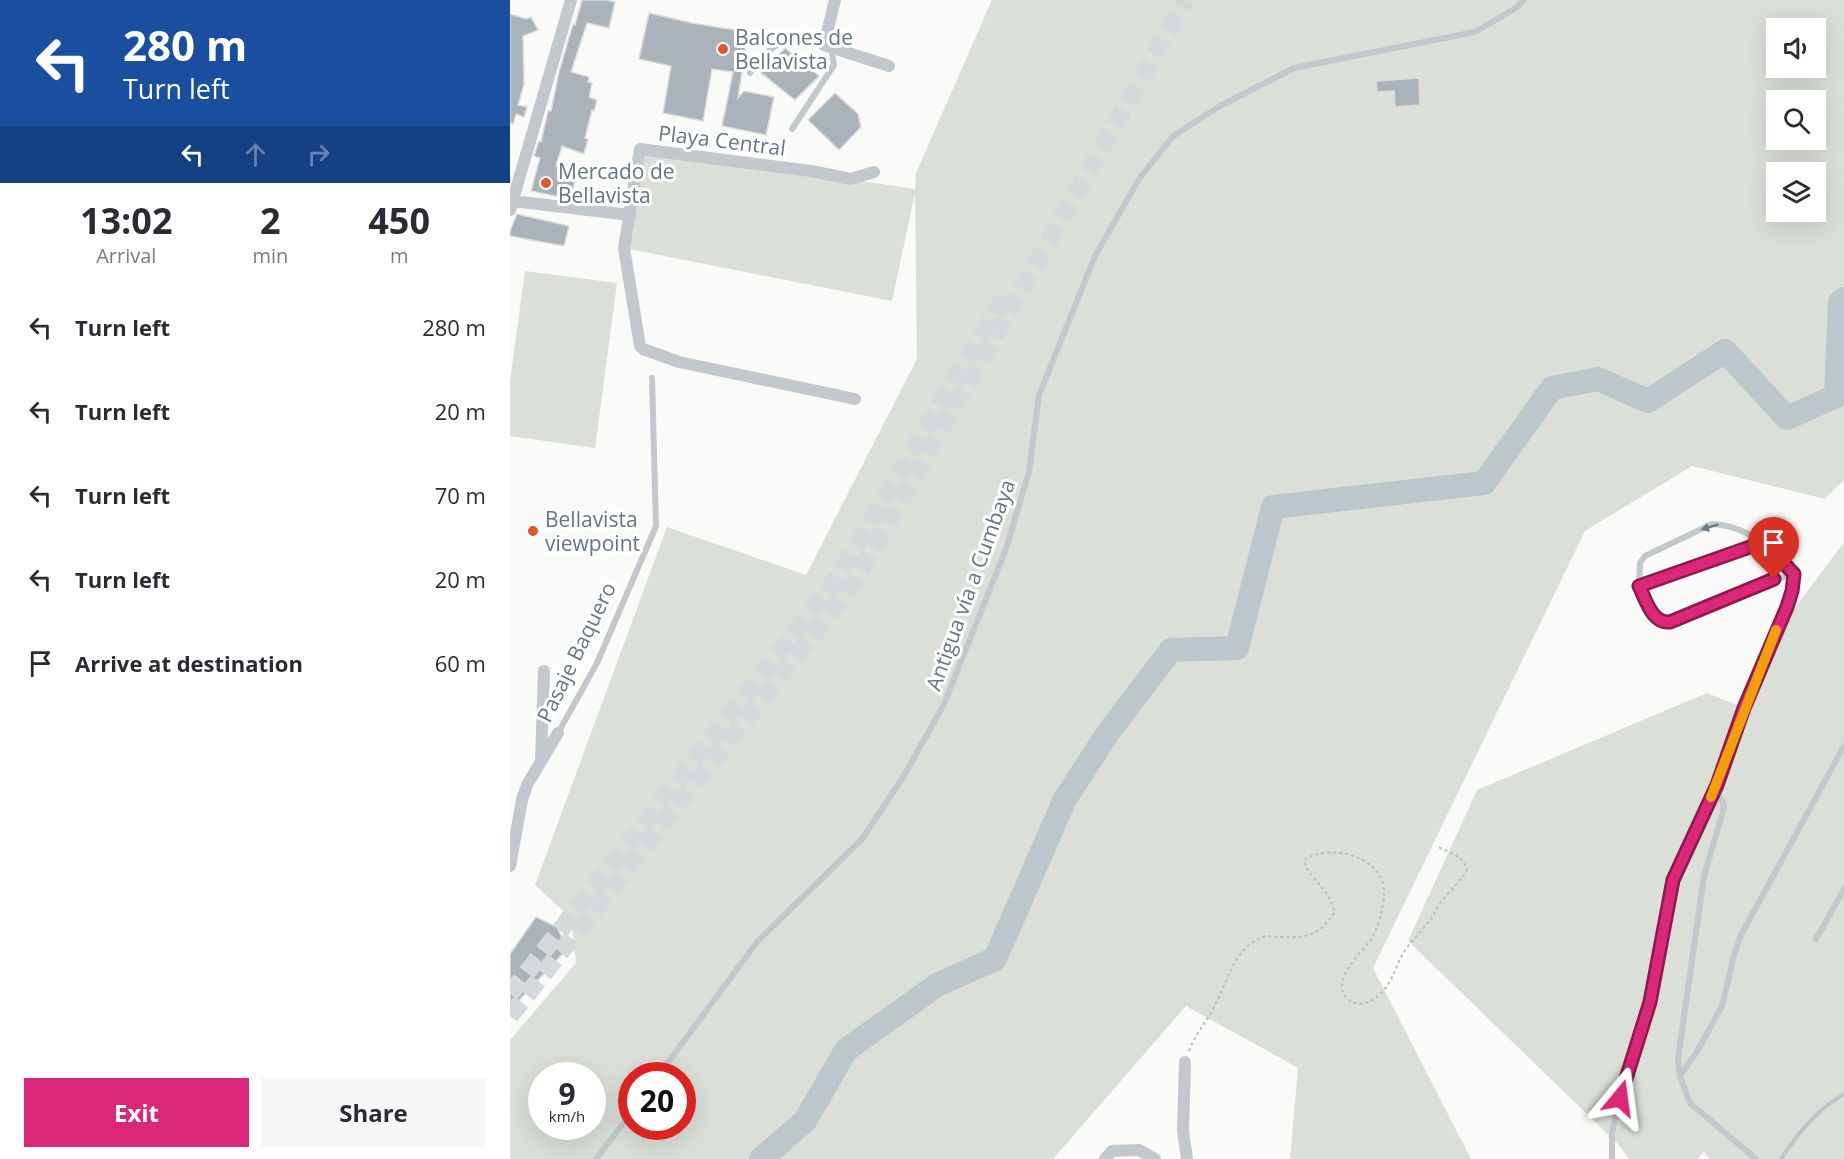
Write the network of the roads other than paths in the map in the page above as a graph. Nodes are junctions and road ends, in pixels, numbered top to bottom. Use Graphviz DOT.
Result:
graph roads {
  1 [pos="571,0"];
  2 [pos="835,0"];
  3 [pos="1524,0"];
  4 [pos="827,46"];
  5 [pos="889,66"];
  6 [pos="750,73"];
  7 [pos="792,129"];
  8 [pos="874,172"];
  9 [pos="512,206"];
  10 [pos="630,215"];
  11 [pos="652,378"];
  12 [pos="855,399"];
  13 [pos="1764,542"];
  14 [pos="1794,574"];
  15 [pos="1639,586"];
  16 [pos="544,671"];
  17 [pos="558,733"];
  18 [pos="1844,746"];
  19 [pos="541,762"];
  20 [pos="1714,792"];
  21 [pos="510,866"];
  22 [pos="1844,889"];
  23 [pos="1816,939"];
  24 [pos="668,1062"];
  25 [pos="1185,1062"];
  26 [pos="1680,1076"];
  27 [pos="618,1130"];
  28 [pos="596,1159"];
  29 [pos="1105,1159"];
  30 [pos="1155,1159"];
  31 [pos="1186,1159"];
  32 [pos="1612,1159"];
  33 [pos="1756,1159"];
  1 -- 9 [label="street"];
  2 -- 4 [label="street"];
  3 -- 24 [label="lane, Antigua vía a Cumbaya"];
  4 -- 5 [label="street"];
  4 -- 6 [label="lane"];
  4 -- 7 [label="lane"];
  8 -- 10 [label="street, Playa Central"];
  9 -- 10 [label="street"];
  10 -- 12 [label="street"];
  11 -- 17 [label="lane, Pasaje Baquero"];
  13 -- 14 [label="lane"];
  13 -- 15 [label="lane"];
  13 -- 15 [label="lane, one-way"];
  14 -- 15 [label="lane"];
  14 -- 20 [label="lane"];
  16 -- 19 [label="street"];
  17 -- 19 [label="street, Pasaje Baquero"];
  18 -- 26 [label="lane"];
  19 -- 21 [label="street, Pasaje Baquero"];
  20 -- 26 [label="lane"];
  20 -- 32 [label="lane"];
  22 -- 23 [label="lane"];
  25 -- 31 [label="street"];
  26 -- 33 [label="lane"];
  27 -- 28 [label="lane"];
  29 -- 30 [label="street"];
}
